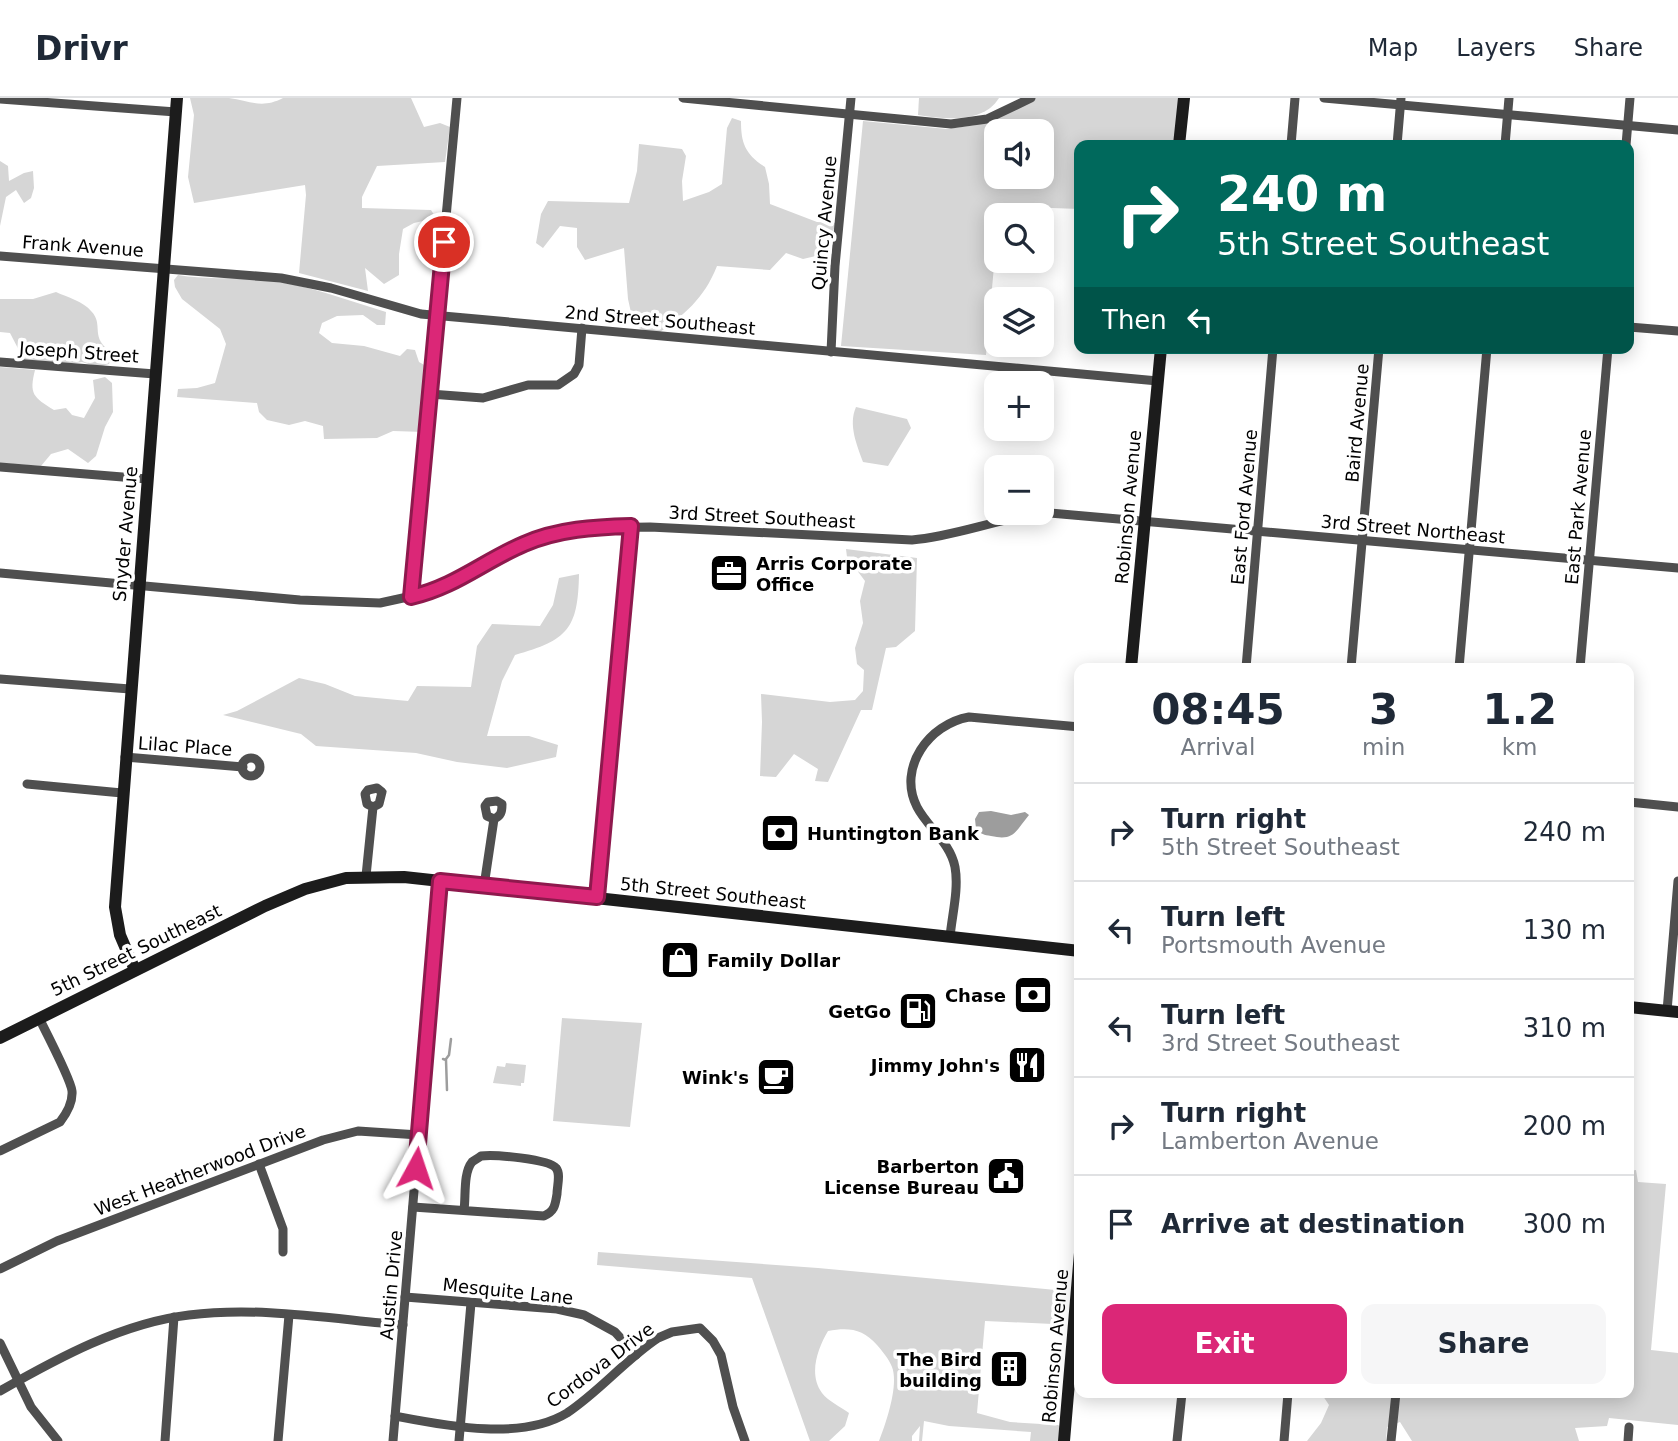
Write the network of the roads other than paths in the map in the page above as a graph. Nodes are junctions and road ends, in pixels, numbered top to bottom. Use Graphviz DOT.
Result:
graph roads {
  1 [pos="177,98"];
  2 [pos="457,98"];
  3 [pos="683,98"];
  4 [pos="851,98"];
  5 [pos="1031,98"];
  6 [pos="1184,98"];
  7 [pos="1295,98"];
  8 [pos="1324,98"];
  9 [pos="1509,98"];
  10 [pos="1630,98"];
  11 [pos="0,99"];
  12 [pos="1400,101"];
  13 [pos="176,112"];
  14 [pos="1507,114"];
  15 [pos="849,115"];
  16 [pos="1627,126"];
  17 [pos="1678,130"];
  18 [pos="1180,140"];
  19 [pos="1291,140"];
  20 [pos="1397,140"];
  21 [pos="1505,140"];
  22 [pos="1626,140"];
  23 [pos="0,256"];
  24 [pos="164,268"];
  25 [pos="437,315"];
  26 [pos="1634,327"];
  27 [pos="582,328"];
  28 [pos="1678,331"];
  29 [pos="831,352"];
  30 [pos="1160,354"];
  31 [pos="1273,354"];
  32 [pos="1378,354"];
  33 [pos="1486,354"];
  34 [pos="1607,354"];
  35 [pos="0,362"];
  36 [pos="155,374"];
  37 [pos="1158,381"];
  38 [pos="430,394"];
  39 [pos="0,467"];
  40 [pos="147,479"];
  41 [pos="1144,521"];
  42 [pos="631,526"];
  43 [pos="1258,531"];
  44 [pos="1362,540"];
  45 [pos="1469,550"];
  46 [pos="1589,561"];
  47 [pos="1678,568"];
  48 [pos="0,573"];
  49 [pos="139,583"];
  50 [pos="411,597"];
  51 [pos="1131,663"];
  52 [pos="1245,663"];
  53 [pos="1351,663"];
  54 [pos="1459,663"];
  55 [pos="1580,663"];
  56 [pos="0,679"];
  57 [pos="130,689"];
  58 [pos="1074,726"];
  59 [pos="125,757"];
  60 [pos="243,767"];
  61 [pos="26,785"];
  62 [pos="122,793"];
  63 [pos="1634,803"];
  64 [pos="373,807"];
  65 [pos="1678,807"];
  66 [pos="494,819"];
  67 [pos="366,876"];
  68 [pos="440,881"];
  69 [pos="1678,881"];
  70 [pos="484,886"];
  71 [pos="597,897"];
  72 [pos="950,937"];
  73 [pos="1074,950"];
  74 [pos="135,971"];
  75 [pos="1634,1008"];
  76 [pos="1672,1012"];
  77 [pos="39,1018"];
  78 [pos="0,1038"];
  79 [pos="419,1135"];
  80 [pos="0,1151"];
  81 [pos="259,1164"];
  82 [pos="413,1207"];
  83 [pos="464,1210"];
  84 [pos="283,1252"];
  85 [pos="0,1269"];
  86 [pos="405,1297"];
  87 [pos="471,1303"];
  88 [pos="289,1315"];
  89 [pos="174,1317"];
  90 [pos="403,1325"];
  91 [pos="0,1343"];
  92 [pos="1074,1344"];
  93 [pos="636,1355"];
  94 [pos="19,1380"];
  95 [pos="0,1391"];
  96 [pos="1181,1398"];
  97 [pos="1288,1398"];
  98 [pos="1395,1398"];
  99 [pos="395,1416"];
  100 [pos="460,1427"];
  101 [pos="1629,1427"];
  102 [pos="58,1441"];
  103 [pos="165,1441"];
  104 [pos="278,1441"];
  105 [pos="393,1441"];
  106 [pos="459,1441"];
  107 [pos="745,1441"];
  108 [pos="1064,1441"];
  109 [pos="1177,1441"];
  110 [pos="1284,1441"];
  111 [pos="1391,1441"];
  112 [pos="1628,1441"];
  1 -- 13 [label="main road, Snyder Avenue"];
  2 -- 25 [label="street"];
  3 -- 15 [label="street"];
  4 -- 15 [label="street, Quincy Avenue"];
  5 -- 15 [label="street"];
  6 -- 18 [label="main road"];
  7 -- 19 [label="street"];
  8 -- 12 [label="street"];
  9 -- 14 [label="street"];
  10 -- 16 [label="street"];
  11 -- 13 [label="street"];
  12 -- 14 [label="street"];
  12 -- 20 [label="street"];
  13 -- 24 [label="main road, Snyder Avenue"];
  14 -- 16 [label="street"];
  14 -- 21 [label="street"];
  15 -- 29 [label="street, Quincy Avenue"];
  16 -- 17 [label="street"];
  16 -- 22 [label="street"];
  23 -- 24 [label="street, Frank Avenue"];
  24 -- 25 [label="street, 2nd Street Southeast"];
  24 -- 36 [label="main road, Snyder Avenue"];
  25 -- 27 [label="street, 2nd Street Southeast"];
  25 -- 38 [label="street"];
  26 -- 28 [label="street"];
  27 -- 29 [label="street, 2nd Street Southeast"];
  27 -- 38 [label="street"];
  29 -- 37 [label="street, 2nd Street Southeast"];
  30 -- 37 [label="main road, Robinson Avenue"];
  31 -- 43 [label="street, East Ford Avenue"];
  32 -- 44 [label="street, Baird Avenue"];
  33 -- 45 [label="street"];
  34 -- 46 [label="street, East Park Avenue"];
  35 -- 36 [label="street, Joseph Street"];
  36 -- 40 [label="main road, Snyder Avenue"];
  37 -- 41 [label="main road, Robinson Avenue"];
  38 -- 50 [label="street"];
  39 -- 40 [label="street"];
  40 -- 49 [label="main road, Snyder Avenue"];
  41 -- 42 [label="street, 3rd Street Southeast"];
  41 -- 43 [label="street, 3rd Street Northeast"];
  41 -- 51 [label="main road, Robinson Avenue"];
  42 -- 50 [label="street, 3rd Street Southeast"];
  42 -- 71 [label="street"];
  43 -- 44 [label="street, 3rd Street Northeast"];
  43 -- 52 [label="street, East Ford Avenue"];
  44 -- 45 [label="street, 3rd Street Northeast"];
  44 -- 53 [label="street, Baird Avenue"];
  45 -- 46 [label="street, 3rd Street Northeast"];
  45 -- 54 [label="street"];
  46 -- 47 [label="street, 3rd Street Northeast"];
  46 -- 55 [label="street, East Park Avenue"];
  48 -- 49 [label="street, 3rd Street Southeast"];
  49 -- 50 [label="street, 3rd Street Southeast"];
  49 -- 57 [label="main road, Snyder Avenue"];
  56 -- 57 [label="street"];
  57 -- 59 [label="main road, Snyder Avenue"];
  58 -- 72 [label="street"];
  59 -- 60 [label="street, Lilac Place"];
  59 -- 62 [label="main road, Snyder Avenue"];
  61 -- 62 [label="street"];
  62 -- 74 [label="main road, Snyder Avenue"];
  63 -- 65 [label="street"];
  64 -- 67 [label="street"];
  66 -- 70 [label="street"];
  67 -- 68 [label="main road, 5th Street Southeast"];
  67 -- 74 [label="main road, 5th Street Southeast"];
  68 -- 70 [label="main road, 5th Street Southeast"];
  68 -- 79 [label="street, Austin Drive"];
  69 -- 76 [label="street"];
  70 -- 71 [label="main road, 5th Street Southeast"];
  71 -- 72 [label="main road, 5th Street Southeast"];
  72 -- 73 [label="main road, 5th Street Southeast"];
  74 -- 77 [label="main road, 5th Street Southeast"];
  75 -- 76 [label="main road"];
  77 -- 78 [label="main road, 5th Street Southeast"];
  77 -- 80 [label="street"];
  79 -- 81 [label="street, West Heatherwood Drive"];
  79 -- 82 [label="street, Austin Drive"];
  81 -- 84 [label="street"];
  81 -- 85 [label="street, West Heatherwood Drive"];
  82 -- 83 [label="street"];
  82 -- 86 [label="street, Austin Drive"];
  83 -- 83 [label="street"];
  86 -- 87 [label="street, Mesquite Lane"];
  86 -- 90 [label="street, Austin Drive"];
  87 -- 93 [label="street, Mesquite Lane"];
  87 -- 100 [label="street"];
  88 -- 89 [label="street"];
  88 -- 90 [label="street"];
  88 -- 104 [label="street"];
  89 -- 94 [label="street"];
  89 -- 103 [label="street"];
  90 -- 99 [label="street, Austin Drive"];
  91 -- 94 [label="street"];
  92 -- 108 [label="main road, Robinson Avenue"];
  93 -- 100 [label="street, Cordova Drive"];
  93 -- 107 [label="street, Cordova Drive"];
  94 -- 95 [label="street"];
  94 -- 102 [label="street"];
  96 -- 109 [label="street"];
  97 -- 110 [label="street"];
  98 -- 111 [label="street"];
  99 -- 100 [label="street, Cordova Drive"];
  99 -- 105 [label="street, Austin Drive"];
  100 -- 106 [label="street"];
  101 -- 112 [label="street"];
}
